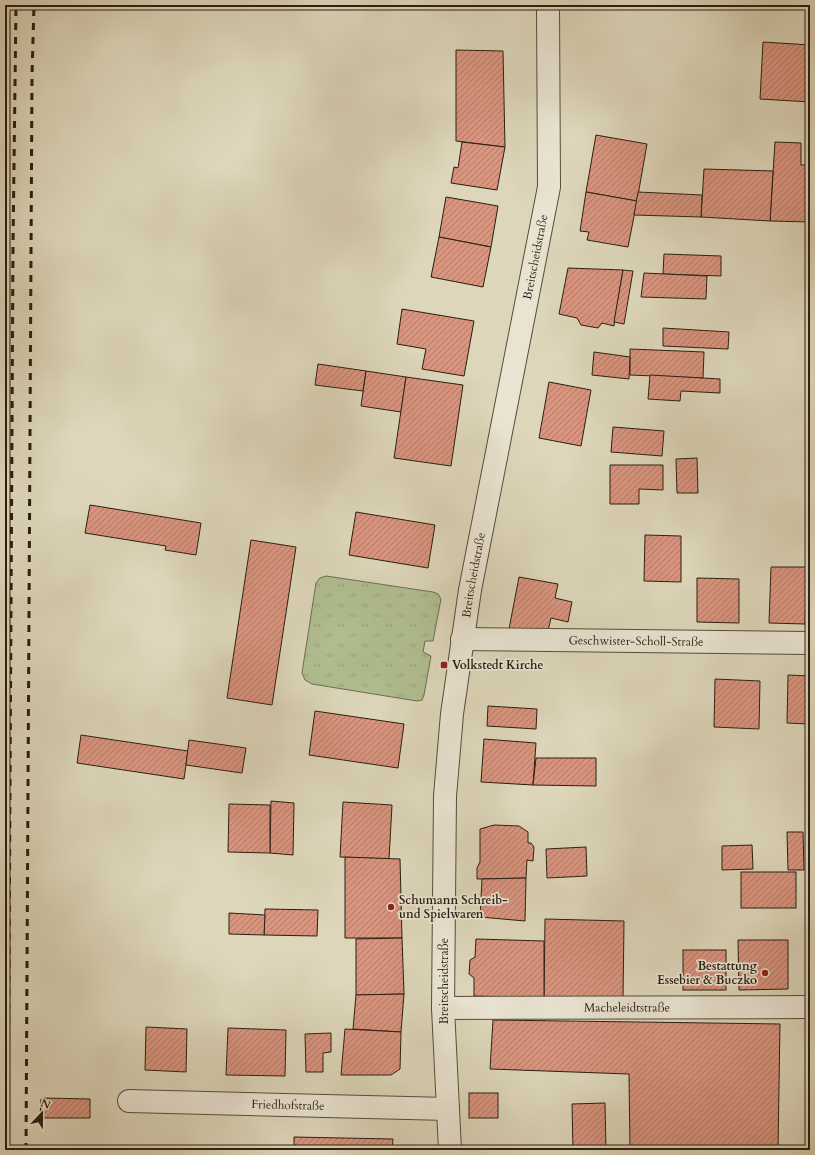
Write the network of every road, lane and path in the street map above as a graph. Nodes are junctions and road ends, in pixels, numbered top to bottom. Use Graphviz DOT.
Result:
graph roads {
  1 [pos="548,5"];
  2 [pos="462,639"];
  3 [pos="810,643"];
  4 [pos="810,1007"];
  5 [pos="443,1008"];
  6 [pos="129,1101"];
  7 [pos="448,1109"];
  8 [pos="450,1150"];
  1 -- 2 [label="street, Breitscheidstraße"];
  2 -- 3 [label="street, Geschwister-Scholl-Straße"];
  2 -- 5 [label="street, Breitscheidstraße"];
  4 -- 5 [label="street, Macheleidtstraße"];
  5 -- 7 [label="street, Breitscheidstraße"];
  6 -- 7 [label="street, Friedhofstraße"];
  7 -- 8 [label="street, Breitscheidstraße"];
}
